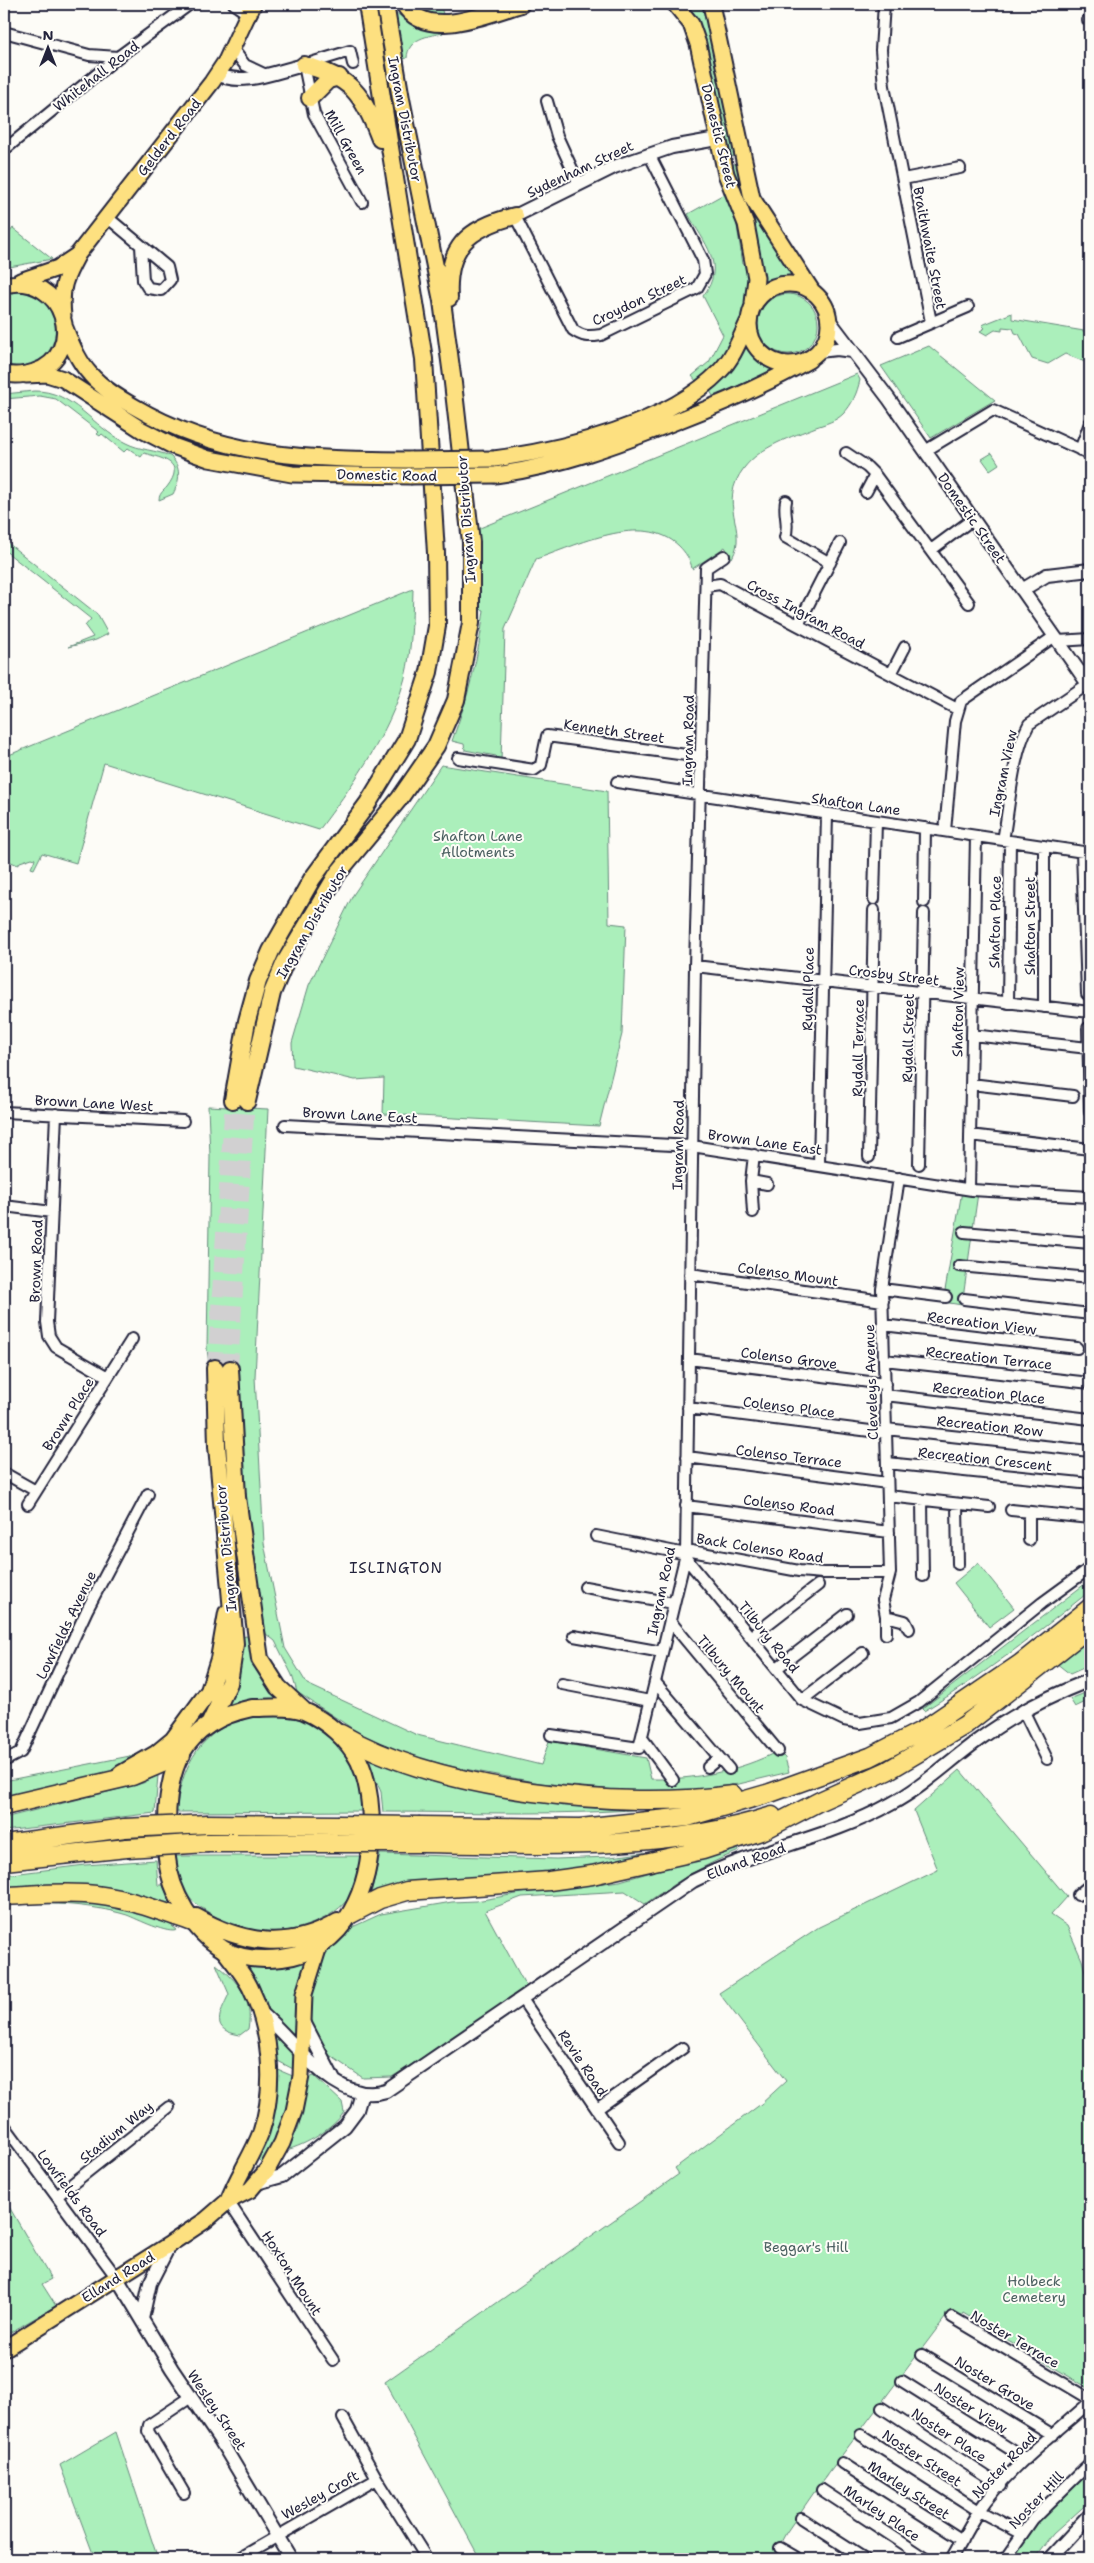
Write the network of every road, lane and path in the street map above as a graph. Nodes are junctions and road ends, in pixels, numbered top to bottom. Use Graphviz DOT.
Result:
graph roads {
  1 [pos="190,4"];
  2 [pos="234,4"];
  3 [pos="367,4"];
  4 [pos="385,4"];
  5 [pos="404,4"];
  6 [pos="521,4"];
  7 [pos="675,4"];
  8 [pos="711,4"];
  9 [pos="884,4"];
  10 [pos="251,9"];
  11 [pos="4,32"];
  12 [pos="232,48"];
  13 [pos="118,57"];
  14 [pos="353,64"];
  15 [pos="304,65"];
  16 [pos="217,74"];
  17 [pos="264,74"];
  18 [pos="339,77"];
  19 [pos="310,98"];
  20 [pos="547,101"];
  21 [pos="718,139"];
  22 [pos="4,150"];
  23 [pos="649,154"];
  24 [pos="960,168"];
  25 [pos="394,174"];
  26 [pos="903,179"];
  27 [pos="579,184"];
  28 [pos="362,202"];
  29 [pos="515,216"];
  30 [pos="107,217"];
  31 [pos="141,246"];
  32 [pos="78,254"];
  33 [pos="7,284"];
  34 [pos="812,291"];
  35 [pos="753,303"];
  36 [pos="968,307"];
  37 [pos="829,320"];
  38 [pos="64,322"];
  39 [pos="748,322"];
  40 [pos="931,322"];
  41 [pos="898,337"];
  42 [pos="852,351"];
  43 [pos="814,355"];
  44 [pos="13,375"];
  45 [pos="454,383"];
  46 [pos="1090,423"];
  47 [pos="925,451"];
  48 [pos="1085,452"];
  49 [pos="846,453"];
  50 [pos="875,475"];
  51 [pos="866,492"];
  52 [pos="786,501"];
  53 [pos="973,519"];
  54 [pos="840,543"];
  55 [pos="931,550"];
  56 [pos="724,556"];
  57 [pos="830,563"];
  58 [pos="1090,570"];
  59 [pos="706,586"];
  60 [pos="1022,590"];
  61 [pos="970,603"];
  62 [pos="798,625"];
  63 [pos="1056,638"];
  64 [pos="1090,640"];
  65 [pos="905,647"];
  66 [pos="1085,671"];
  67 [pos="891,674"];
  68 [pos="1089,685"];
  69 [pos="957,709"];
  70 [pos="701,757"];
  71 [pos="458,758"];
  72 [pos="617,782"];
  73 [pos="700,794"];
  74 [pos="827,814"];
  75 [pos="876,821"];
  76 [pos="926,828"];
  77 [pos="945,831"];
  78 [pos="976,836"];
  79 [pos="1007,840"];
  80 [pos="1044,846"];
  81 [pos="1086,852"];
  82 [pos="874,899"];
  83 [pos="874,910"];
  84 [pos="695,966"];
  85 [pos="822,981"];
  86 [pos="873,987"];
  87 [pos="923,993"];
  88 [pos="1087,994"];
  89 [pos="972,998"];
  90 [pos="1008,1003"];
  91 [pos="1044,1007"];
  92 [pos="1090,1012"];
  93 [pos="1088,1028"];
  94 [pos="972,1035"];
  95 [pos="1088,1048"];
  96 [pos="971,1084"];
  97 [pos="1090,1094"];
  98 [pos="1073,1096"];
  99 [pos="4,1112"];
  100 [pos="1090,1112"];
  101 [pos="56,1114"];
  102 [pos="183,1121"];
  103 [pos="285,1125"];
  104 [pos="970,1135"];
  105 [pos="692,1146"];
  106 [pos="1090,1149"];
  107 [pos="754,1155"];
  108 [pos="869,1157"];
  109 [pos="819,1164"];
  110 [pos="919,1164"];
  111 [pos="899,1178"];
  112 [pos="751,1181"];
  113 [pos="766,1184"];
  114 [pos="969,1189"];
  115 [pos="1090,1197"];
  116 [pos="4,1206"];
  117 [pos="52,1212"];
  118 [pos="753,1212"];
  119 [pos="964,1232"];
  120 [pos="1090,1243"];
  121 [pos="959,1266"];
  122 [pos="690,1274"];
  123 [pos="1090,1278"];
  124 [pos="882,1289"];
  125 [pos="946,1297"];
  126 [pos="964,1300"];
  127 [pos="883,1301"];
  128 [pos="1090,1314"];
  129 [pos="883,1325"];
  130 [pos="132,1339"];
  131 [pos="1077,1348"];
  132 [pos="689,1359"];
  133 [pos="884,1360"];
  134 [pos="108,1377"];
  135 [pos="1090,1383"];
  136 [pos="885,1384"];
  137 [pos="885,1395"];
  138 [pos="688,1408"];
  139 [pos="1090,1419"];
  140 [pos="886,1431"];
  141 [pos="1090,1451"];
  142 [pos="687,1457"];
  143 [pos="887,1463"];
  144 [pos="4,1473"];
  145 [pos="888,1483"];
  146 [pos="1080,1483"];
  147 [pos="36,1491"];
  148 [pos="148,1494"];
  149 [pos="888,1496"];
  150 [pos="922,1500"];
  151 [pos="28,1504"];
  152 [pos="957,1504"];
  153 [pos="686,1506"];
  154 [pos="990,1507"];
  155 [pos="1011,1510"];
  156 [pos="1029,1512"];
  157 [pos="1090,1518"];
  158 [pos="889,1532"];
  159 [pos="596,1536"];
  160 [pos="1029,1540"];
  161 [pos="685,1554"];
  162 [pos="958,1564"];
  163 [pos="1090,1568"];
  164 [pos="228,1573"];
  165 [pos="890,1573"];
  166 [pos="923,1576"];
  167 [pos="818,1585"];
  168 [pos="585,1587"];
  169 [pos="673,1603"];
  170 [pos="1090,1608"];
  171 [pos="847,1614"];
  172 [pos="886,1616"];
  173 [pos="670,1621"];
  174 [pos="1090,1628"];
  175 [pos="909,1629"];
  176 [pos="886,1634"];
  177 [pos="574,1636"];
  178 [pos="751,1637"];
  179 [pos="662,1652"];
  180 [pos="863,1653"];
  181 [pos="776,1668"];
  182 [pos="1090,1680"];
  183 [pos="655,1682"];
  184 [pos="562,1684"];
  185 [pos="802,1700"];
  186 [pos="650,1701"];
  187 [pos="302,1710"];
  188 [pos="1023,1710"];
  189 [pos="210,1723"];
  190 [pos="340,1734"];
  191 [pos="551,1735"];
  192 [pos="642,1738"];
  193 [pos="764,1753"];
  194 [pos="181,1755"];
  195 [pos="719,1758"];
  196 [pos="1047,1759"];
  197 [pos="4,1760"];
  198 [pos="663,1767"];
  199 [pos="708,1767"];
  200 [pos="729,1769"];
  201 [pos="654,1774"];
  202 [pos="817,1778"];
  203 [pos="673,1780"];
  204 [pos="108,1781"];
  205 [pos="820,1801"];
  206 [pos="4,1806"];
  207 [pos="338,1834"];
  208 [pos="421,1835"];
  209 [pos="4,1844"];
  210 [pos="4,1861"];
  211 [pos="1090,1885"];
  212 [pos="1078,1895"];
  213 [pos="4,1896"];
  214 [pos="351,1914"];
  215 [pos="190,1917"];
  216 [pos="319,1946"];
  217 [pos="223,1949"];
  218 [pos="522,1999"];
  219 [pos="259,2011"];
  220 [pos="303,2020"];
  221 [pos="683,2048"];
  222 [pos="302,2054"];
  223 [pos="334,2080"];
  224 [pos="362,2092"];
  225 [pos="169,2107"];
  226 [pos="597,2109"];
  227 [pos="4,2125"];
  228 [pos="620,2142"];
  229 [pos="257,2183"];
  230 [pos="57,2196"];
  231 [pos="228,2201"];
  232 [pos="170,2244"];
  233 [pos="116,2278"];
  234 [pos="952,2317"];
  235 [pos="142,2320"];
  236 [pos="4,2349"];
  237 [pos="922,2355"];
  238 [pos="334,2360"];
  239 [pos="902,2381"];
  240 [pos="191,2397"];
  241 [pos="1090,2400"];
  242 [pos="882,2408"];
  243 [pos="343,2418"];
  244 [pos="1053,2435"];
  245 [pos="862,2436"];
  246 [pos="1026,2459"];
  247 [pos="842,2463"];
  248 [pos="1090,2463"];
  249 [pos="377,2479"];
  250 [pos="1001,2486"];
  251 [pos="822,2490"];
  252 [pos="184,2493"];
  253 [pos="979,2511"];
  254 [pos="1090,2516"];
  255 [pos="801,2518"];
  256 [pos="1021,2533"];
  257 [pos="277,2534"];
  258 [pos="962,2540"];
  259 [pos="780,2548"];
  260 [pos="1053,2558"];
  261 [pos="238,2559"];
  262 [pos="291,2559"];
  263 [pos="427,2559"];
  264 [pos="799,2559"];
  265 [pos="865,2559"];
  266 [pos="926,2559"];
  267 [pos="951,2559"];
  268 [pos="1005,2559"];
  1 -- 13 [label="street, Whitehall Road"];
  2 -- 10 [label="street"];
  3 -- 25 [label="highway, Ingram Distributor"];
  4 -- 45 [label="highway, Ingram Distributor"];
  5 -- 6 [label="highway"];
  7 -- 21 [label="main road, Domestic Street"];
  8 -- 34 [label="main road, Domestic Street"];
  9 -- 26 [label="street, Braithwaite Street"];
  10 -- 12 [label="main road, Gelderd Road"];
  11 -- 13 [label="street"];
  12 -- 16 [label="main road, Gelderd Road"];
  12 -- 17 [label="street"];
  13 -- 22 [label="street, Whitehall Road"];
  14 -- 15 [label="street"];
  15 -- 17 [label="street"];
  15 -- 18 [label="highway"];
  15 -- 19 [label="street, Mill Green"];
  16 -- 17 [label="street"];
  16 -- 30 [label="main road, Gelderd Road"];
  18 -- 19 [label="highway"];
  18 -- 25 [label="highway"];
  19 -- 28 [label="street, Mill Green"];
  20 -- 27 [label="street"];
  21 -- 23 [label="street, Sydenham Street"];
  21 -- 35 [label="main road, Domestic Street"];
  23 -- 27 [label="street, Sydenham Street"];
  23 -- 29 [label="street, Croydon Street"];
  24 -- 26 [label="street, Braithwaite Street"];
  25 -- 45 [label="highway, Ingram Distributor"];
  26 -- 40 [label="street, Braithwaite Street"];
  27 -- 29 [label="street, Sydenham Street"];
  29 -- 45 [label="highway"];
  30 -- 31 [label="street"];
  30 -- 32 [label="main road, Gelderd Road"];
  32 -- 33 [label="main road, Gelderd Road"];
  32 -- 38 [label="main road, Gelderd Road"];
  33 -- 38 [label="main road"];
  34 -- 35 [label="main road"];
  34 -- 37 [label="main road"];
  35 -- 39 [label="main road"];
  36 -- 40 [label="street, Braithwaite Street"];
  37 -- 42 [label="street, Domestic Street"];
  37 -- 43 [label="main road"];
  38 -- 39 [label="main road, Domestic Road, bridge"];
  38 -- 44 [label="main road"];
  39 -- 43 [label="main road"];
  40 -- 41 [label="street, Braithwaite Street"];
  42 -- 43 [label="street"];
  42 -- 47 [label="street, Domestic Street"];
  43 -- 44 [label="main road, Domestic Road, bridge"];
  46 -- 48 [label="street"];
  47 -- 48 [label="street"];
  47 -- 53 [label="street, Domestic Street"];
  49 -- 50 [label="street"];
  50 -- 51 [label="street"];
  50 -- 55 [label="street"];
  52 -- 57 [label="street"];
  53 -- 55 [label="street"];
  53 -- 60 [label="street, Domestic Street"];
  54 -- 57 [label="street"];
  55 -- 61 [label="street"];
  56 -- 59 [label="street, Ingram Road"];
  57 -- 62 [label="street"];
  58 -- 60 [label="street"];
  59 -- 62 [label="street, Cross Ingram Road"];
  59 -- 70 [label="street, Ingram Road"];
  60 -- 63 [label="street, Domestic Street"];
  62 -- 67 [label="street, Cross Ingram Road"];
  63 -- 64 [label="street"];
  63 -- 66 [label="street, Domestic Street"];
  63 -- 69 [label="street"];
  65 -- 67 [label="street"];
  66 -- 68 [label="street, Domestic Street"];
  67 -- 69 [label="street, Cross Ingram Road"];
  68 -- 79 [label="street, Ingram View"];
  69 -- 77 [label="street"];
  70 -- 71 [label="street, Kenneth Street"];
  70 -- 73 [label="street, Ingram Road"];
  72 -- 73 [label="street, Shafton Lane"];
  73 -- 74 [label="street, Shafton Lane"];
  73 -- 84 [label="street, Ingram Road"];
  74 -- 75 [label="street, Shafton Lane"];
  74 -- 85 [label="street, Rydall Place"];
  75 -- 76 [label="street, Shafton Lane"];
  75 -- 82 [label="street"];
  76 -- 77 [label="street, Shafton Lane"];
  76 -- 87 [label="street, Rydall Street"];
  77 -- 78 [label="street, Shafton Lane"];
  78 -- 79 [label="street, Shafton Lane"];
  78 -- 89 [label="street, Shafton View"];
  79 -- 80 [label="street, Shafton Lane"];
  79 -- 90 [label="street, Shafton Place"];
  80 -- 81 [label="street, Shafton Lane"];
  80 -- 91 [label="street, Shafton Street"];
  81 -- 88 [label="street"];
  83 -- 86 [label="street, Rydall Terrace"];
  84 -- 85 [label="street, Crosby Street"];
  84 -- 105 [label="street, Ingram Road"];
  85 -- 86 [label="street, Crosby Street"];
  85 -- 109 [label="street, Rydall Place"];
  86 -- 87 [label="street, Crosby Street"];
  86 -- 108 [label="street, Rydall Terrace"];
  87 -- 89 [label="street, Crosby Street"];
  87 -- 110 [label="street, Rydall Street"];
  89 -- 90 [label="street, Crosby Street"];
  89 -- 94 [label="street, Shafton View"];
  90 -- 91 [label="street, Crosby Street"];
  91 -- 92 [label="street, Crosby Street"];
  93 -- 95 [label="street"];
  94 -- 95 [label="street"];
  94 -- 96 [label="street, Shafton View"];
  95 -- 97 [label="street"];
  96 -- 98 [label="street"];
  96 -- 104 [label="street, Shafton View"];
  97 -- 100 [label="street"];
  99 -- 101 [label="street, Brown Lane West"];
  101 -- 102 [label="street, Brown Lane West"];
  101 -- 117 [label="street, Brown Road"];
  103 -- 105 [label="street, Brown Lane East"];
  104 -- 106 [label="street"];
  104 -- 114 [label="street, Shafton View"];
  105 -- 107 [label="street, Brown Lane East"];
  105 -- 122 [label="street, Ingram Road"];
  107 -- 109 [label="street, Brown Lane East"];
  107 -- 112 [label="street"];
  109 -- 111 [label="street, Brown Lane East"];
  111 -- 114 [label="street, Brown Lane East"];
  111 -- 124 [label="street, Cleveleys Avenue"];
  112 -- 113 [label="street"];
  112 -- 118 [label="street"];
  114 -- 115 [label="street, Brown Lane East"];
  116 -- 117 [label="street"];
  117 -- 134 [label="street, Brown Road"];
  119 -- 120 [label="street"];
  121 -- 123 [label="street"];
  122 -- 127 [label="street, Colenso Mount"];
  122 -- 132 [label="street, Ingram Road"];
  124 -- 125 [label="street"];
  124 -- 127 [label="street, Cleveleys Avenue"];
  126 -- 128 [label="street"];
  127 -- 129 [label="street, Cleveleys Avenue"];
  129 -- 131 [label="street, Recreation View"];
  129 -- 133 [label="street, Cleveleys Avenue"];
  130 -- 134 [label="street, Brown Place"];
  132 -- 136 [label="street, Colenso Grove"];
  132 -- 138 [label="street, Ingram Road"];
  133 -- 135 [label="street, Recreation Terrace"];
  133 -- 136 [label="street, Cleveleys Avenue"];
  134 -- 147 [label="street, Brown Place"];
  136 -- 137 [label="street, Cleveleys Avenue"];
  137 -- 139 [label="street, Recreation Place"];
  137 -- 140 [label="street, Cleveleys Avenue"];
  138 -- 140 [label="street, Colenso Place"];
  138 -- 142 [label="street, Ingram Road"];
  140 -- 141 [label="street, Recreation Row"];
  140 -- 143 [label="street, Cleveleys Avenue"];
  142 -- 145 [label="street, Colenso Terrace"];
  142 -- 153 [label="street, Ingram Road"];
  143 -- 145 [label="street, Cleveleys Avenue"];
  143 -- 146 [label="street, Recreation Crescent"];
  144 -- 147 [label="street"];
  145 -- 149 [label="street, Cleveleys Avenue"];
  147 -- 151 [label="street, Brown Place"];
  148 -- 197 [label="street, Lowfields Avenue"];
  149 -- 150 [label="street"];
  149 -- 158 [label="street, Cleveleys Avenue"];
  150 -- 152 [label="street"];
  150 -- 166 [label="street"];
  152 -- 154 [label="street"];
  152 -- 162 [label="street"];
  153 -- 158 [label="street, Colenso Road"];
  153 -- 161 [label="street, Ingram Road"];
  155 -- 156 [label="street"];
  156 -- 157 [label="street"];
  156 -- 160 [label="street"];
  158 -- 165 [label="street, Cleveleys Avenue"];
  159 -- 161 [label="street, Back Colenso Road"];
  161 -- 165 [label="street, Back Colenso Road"];
  161 -- 169 [label="street, Ingram Road"];
  161 -- 178 [label="street, Tilbury Road"];
  163 -- 185 [label="street, Tilbury Road"];
  164 -- 187 [label="highway, Ingram Distributor"];
  164 -- 189 [label="highway, Ingram Distributor"];
  164 -- 204 [label="highway"];
  165 -- 172 [label="street, Cleveleys Avenue"];
  167 -- 178 [label="street"];
  168 -- 169 [label="street"];
  169 -- 173 [label="street, Ingram Road"];
  170 -- 202 [label="highway"];
  171 -- 181 [label="street"];
  172 -- 175 [label="street"];
  172 -- 176 [label="street, Cleveleys Avenue"];
  173 -- 179 [label="street, Ingram Road"];
  173 -- 193 [label="street, Tilbury Mount"];
  174 -- 205 [label="highway"];
  177 -- 179 [label="street"];
  178 -- 181 [label="street, Tilbury Road"];
  179 -- 183 [label="street, Ingram Road"];
  180 -- 185 [label="street"];
  181 -- 185 [label="street, Tilbury Road"];
  182 -- 188 [label="street, Elland Road"];
  183 -- 186 [label="street, Ingram Road"];
  183 -- 195 [label="street"];
  184 -- 186 [label="street"];
  186 -- 192 [label="street, Ingram Road"];
  187 -- 189 [label="highway"];
  187 -- 190 [label="highway"];
  188 -- 196 [label="street"];
  188 -- 218 [label="street, Elland Road"];
  189 -- 194 [label="highway"];
  190 -- 202 [label="highway"];
  190 -- 214 [label="highway"];
  191 -- 192 [label="street"];
  192 -- 198 [label="street"];
  194 -- 204 [label="highway"];
  194 -- 215 [label="highway"];
  195 -- 199 [label="street"];
  195 -- 200 [label="street"];
  198 -- 201 [label="street"];
  198 -- 203 [label="street"];
  202 -- 208 [label="highway"];
  204 -- 206 [label="highway"];
  205 -- 208 [label="highway"];
  205 -- 214 [label="highway"];
  207 -- 208 [label="highway, bridge"];
  207 -- 209 [label="highway, bridge"];
  207 -- 210 [label="highway, bridge"];
  211 -- 212 [label="street"];
  213 -- 215 [label="highway"];
  214 -- 215 [label="highway"];
  214 -- 216 [label="highway"];
  215 -- 217 [label="highway"];
  216 -- 217 [label="highway"];
  216 -- 220 [label="main road, Elland Road"];
  217 -- 219 [label="main road, Elland Road"];
  218 -- 224 [label="street, Elland Road"];
  218 -- 226 [label="street, Revie Road"];
  219 -- 222 [label="street, Elland Road"];
  219 -- 231 [label="main road, Elland Road"];
  220 -- 222 [label="main road, Elland Road"];
  220 -- 223 [label="street, Elland Road"];
  221 -- 226 [label="street"];
  222 -- 223 [label="street, Elland Road"];
  222 -- 229 [label="main road, Elland Road"];
  223 -- 224 [label="street, Elland Road"];
  224 -- 229 [label="street, Elland Road"];
  225 -- 230 [label="street, Stadium Way"];
  226 -- 228 [label="street, Revie Road"];
  227 -- 230 [label="street, Lowfields Road"];
  229 -- 231 [label="main road, Elland Road"];
  230 -- 233 [label="street, Lowfields Road"];
  231 -- 232 [label="main road, Elland Road"];
  231 -- 238 [label="street, Hoxton Mount"];
  232 -- 233 [label="main road, Elland Road"];
  232 -- 235 [label="street"];
  233 -- 235 [label="street, Wesley Street"];
  233 -- 236 [label="main road, Elland Road"];
  234 -- 241 [label="street, Noster Terrace"];
  235 -- 240 [label="street, Wesley Street"];
  237 -- 244 [label="street, Noster Grove"];
  239 -- 246 [label="street, Noster View"];
  240 -- 252 [label="street"];
  240 -- 257 [label="street, Wesley Street"];
  241 -- 244 [label="street, Noster Road"];
  242 -- 250 [label="street, Noster Place"];
  243 -- 249 [label="street, Wesley Croft"];
  244 -- 246 [label="street, Noster Road"];
  245 -- 253 [label="street, Noster Street"];
  246 -- 250 [label="street, Noster Road"];
  247 -- 258 [label="street, Marley Street"];
  248 -- 256 [label="street, Noster Hill"];
  249 -- 257 [label="street, Wesley Croft"];
  249 -- 263 [label="street, Wesley Croft"];
  250 -- 253 [label="street, Noster Road"];
  251 -- 266 [label="street, Marley Place"];
  253 -- 256 [label="street, Noster Street"];
  253 -- 258 [label="street, Noster Road"];
  254 -- 260 [label="street"];
  255 -- 265 [label="street"];
  256 -- 268 [label="street, Noster Hill"];
  257 -- 261 [label="street, Wesley Croft"];
  257 -- 262 [label="street, Wesley Street"];
  258 -- 267 [label="street, Noster Road"];
  259 -- 264 [label="street"];
}
